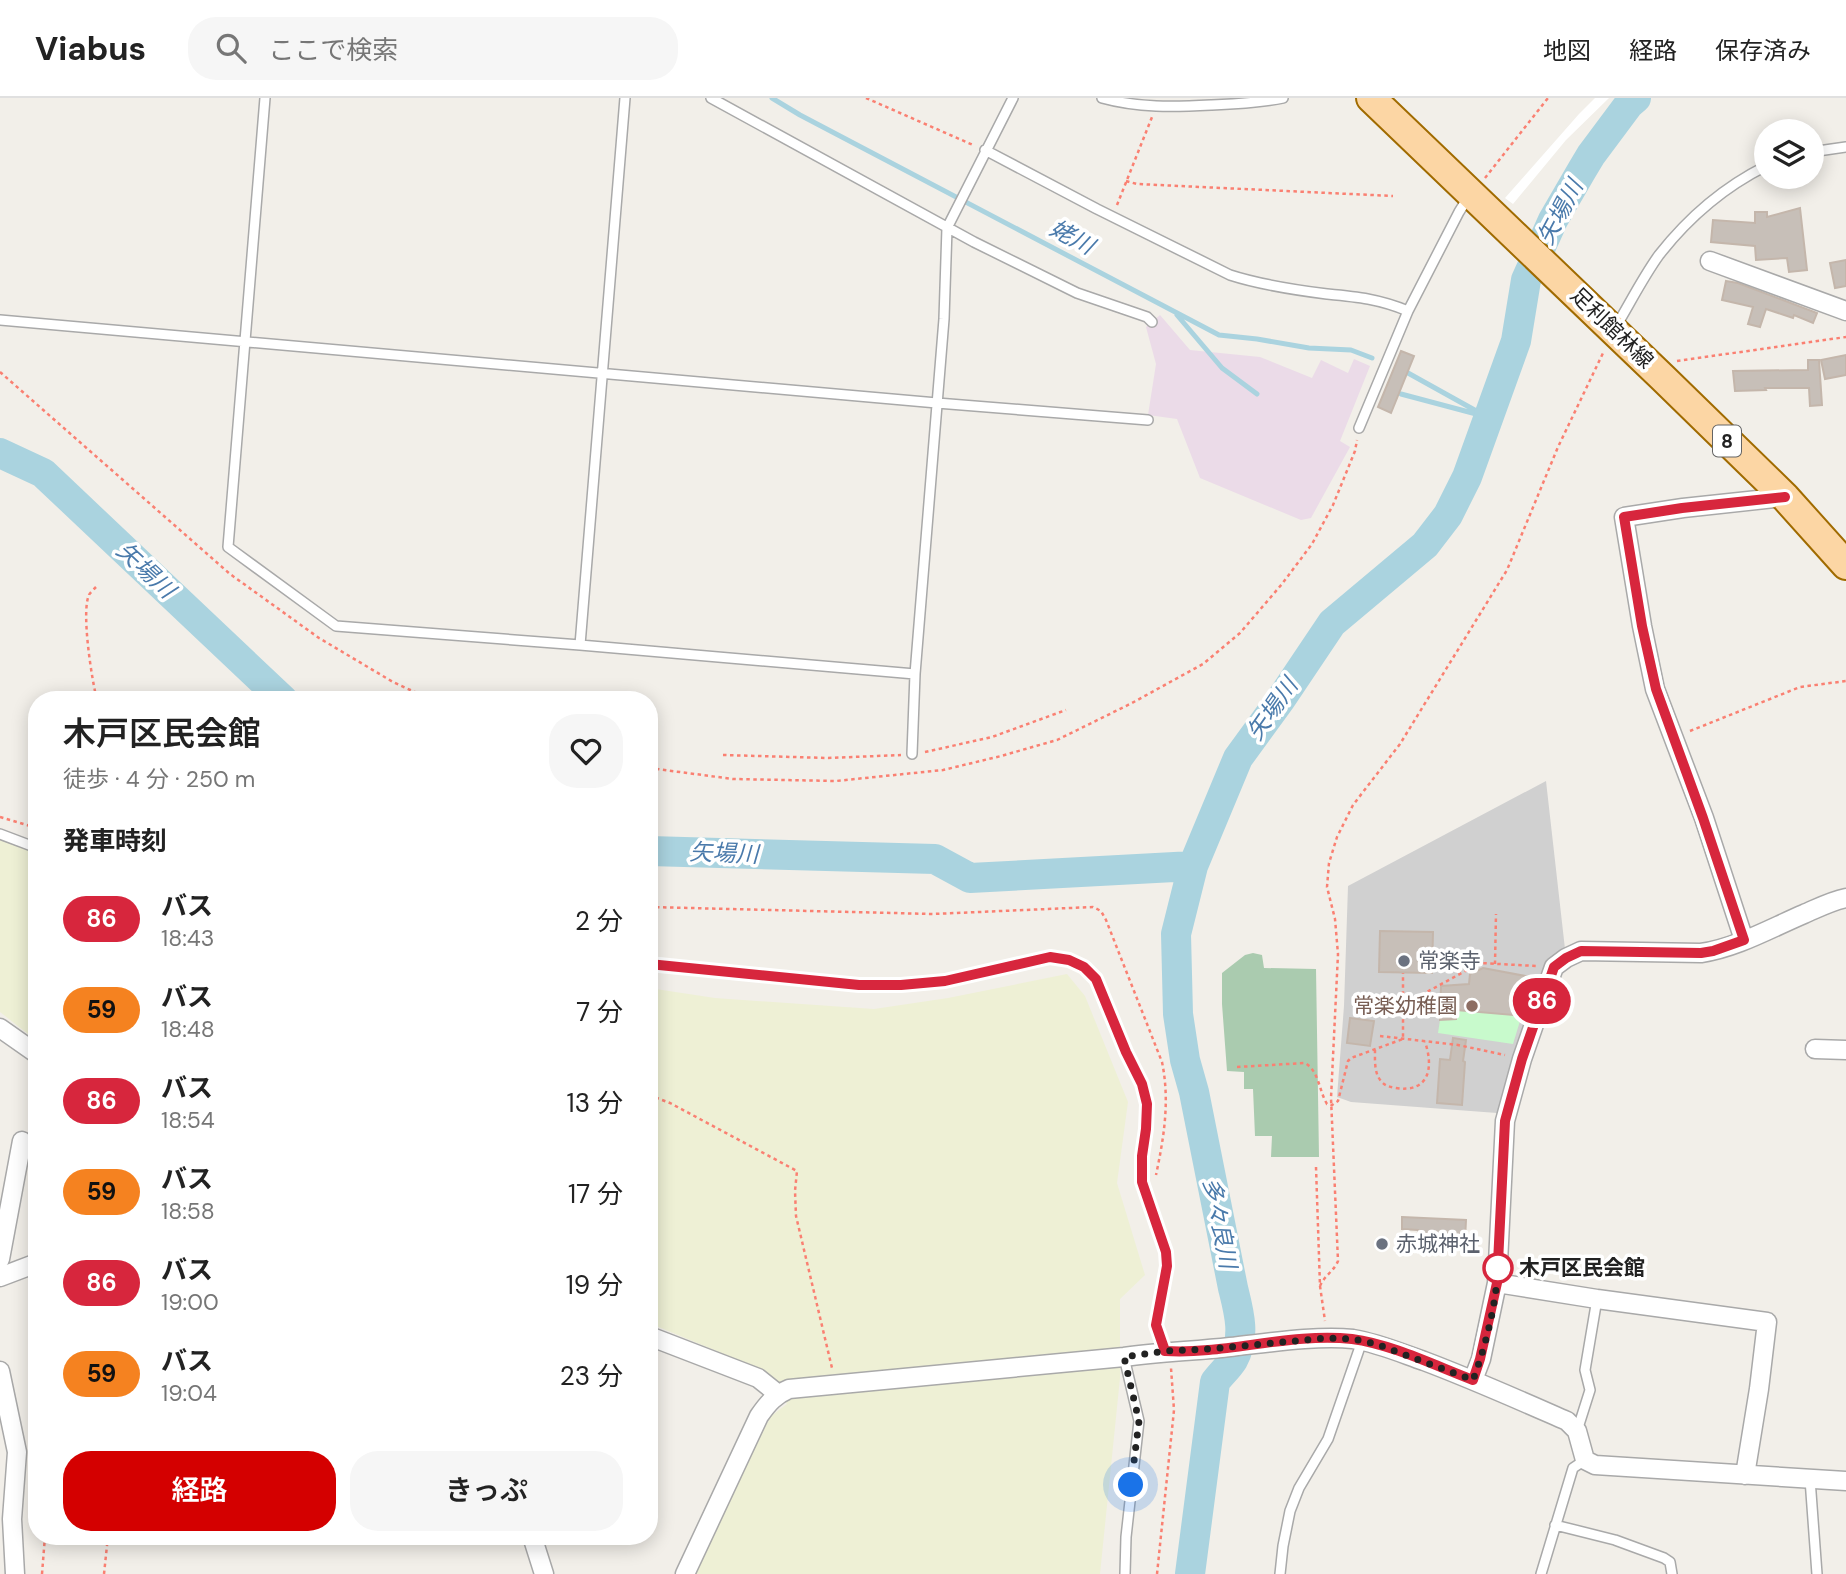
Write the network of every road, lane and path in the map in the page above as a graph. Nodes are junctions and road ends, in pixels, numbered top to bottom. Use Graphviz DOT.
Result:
graph roads {
  1 [pos="265,98"];
  2 [pos="624,98"];
  3 [pos="711,98"];
  4 [pos="866,98"];
  5 [pos="1013,98"];
  6 [pos="1102,98"];
  7 [pos="1283,98"];
  8 [pos="1371,98"];
  9 [pos="1548,98"];
  10 [pos="1158,102"];
  11 [pos="1846,148"];
  12 [pos="1824,151"];
  13 [pos="984,154"];
  14 [pos="1754,172"];
  15 [pos="1126,181"];
  16 [pos="1476,193"];
  17 [pos="1393,196"];
  18 [pos="1112,217"];
  19 [pos="949,223"];
  20 [pos="1710,261"];
  21 [pos="1408,311"];
  22 [pos="1846,311"];
  23 [pos="0,320"];
  24 [pos="1152,322"];
  25 [pos="1609,326"];
  26 [pos="1846,337"];
  27 [pos="244,342"];
  28 [pos="1598,363"];
  29 [pos="1650,365"];
  30 [pos="0,372"];
  31 [pos="602,373"];
  32 [pos="937,403"];
  33 [pos="1148,420"];
  34 [pos="1359,428"];
  35 [pos="1785,497"];
  36 [pos="1846,565"];
  37 [pos="96,587"];
  38 [pos="580,645"];
  39 [pos="915,674"];
  40 [pos="1846,681"];
  41 [pos="95,691"];
  42 [pos="412,691"];
  43 [pos="1066,710"];
  44 [pos="1673,737"];
  45 [pos="912,754"];
  46 [pos="723,755"];
  47 [pos="658,769"];
  48 [pos="0,817"];
  49 [pos="28,825"];
  50 [pos="0,834"];
  51 [pos="28,845"];
  52 [pos="1846,898"];
  53 [pos="1496,914"];
  54 [pos="1744,940"];
  55 [pos="1495,964"];
  56 [pos="658,965"];
  57 [pos="1554,967"];
  58 [pos="1403,973"];
  59 [pos="1403,1004"];
  60 [pos="0,1028"];
  61 [pos="1380,1036"];
  62 [pos="1403,1039"];
  63 [pos="1425,1042"];
  64 [pos="28,1048"];
  65 [pos="1375,1049"];
  66 [pos="1815,1049"];
  67 [pos="1846,1050"];
  68 [pos="1522,1059"];
  69 [pos="1237,1067"];
  70 [pos="658,1098"];
  71 [pos="1332,1105"];
  72 [pos="22,1141"];
  73 [pos="1316,1167"];
  74 [pos="1398,1244"];
  75 [pos="1498,1252"];
  76 [pos="0,1259"];
  77 [pos="28,1266"];
  78 [pos="0,1277"];
  79 [pos="1497,1283"];
  80 [pos="1320,1286"];
  81 [pos="1597,1299"];
  82 [pos="1327,1338"];
  83 [pos="658,1339"];
  84 [pos="1362,1341"];
  85 [pos="1169,1352"];
  86 [pos="1124,1357"];
  87 [pos="0,1371"];
  88 [pos="1473,1380"];
  89 [pos="836,1386"];
  90 [pos="778,1394"];
  91 [pos="1577,1431"];
  92 [pos="1585,1460"];
  93 [pos="1745,1475"];
  94 [pos="1810,1479"];
  95 [pos="1846,1481"];
  96 [pos="6,1518"];
  97 [pos="1555,1525"];
  98 [pos="44,1545"];
  99 [pos="107,1545"];
  100 [pos="535,1545"];
  101 [pos="15,1574"];
  102 [pos="42,1574"];
  103 [pos="104,1574"];
  104 [pos="544,1574"];
  105 [pos="685,1574"];
  106 [pos="1125,1574"];
  107 [pos="1157,1574"];
  108 [pos="1280,1574"];
  109 [pos="1541,1574"];
  110 [pos="1672,1574"];
  111 [pos="1817,1574"];
  1 -- 27 [label="lane"];
  2 -- 31 [label="lane"];
  3 -- 19 [label="lane"];
  4 -- 13 [label="path"];
  5 -- 13 [label="lane"];
  6 -- 10 [label="lane"];
  7 -- 10 [label="lane"];
  8 -- 16 [label="main road, 足利館林線 / 8"];
  9 -- 16 [label="path"];
  10 -- 15 [label="path"];
  11 -- 12 [label="lane"];
  13 -- 18 [label="lane"];
  13 -- 19 [label="lane"];
  14 -- 25 [label="lane"];
  15 -- 17 [label="path"];
  15 -- 18 [label="path"];
  16 -- 21 [label="lane"];
  16 -- 25 [label="main road, 足利館林線 / 8"];
  18 -- 21 [label="lane"];
  19 -- 24 [label="lane"];
  19 -- 32 [label="lane"];
  20 -- 22 [label="street"];
  21 -- 34 [label="lane"];
  23 -- 27 [label="lane"];
  25 -- 29 [label="main road, 足利館林線 / 8"];
  26 -- 29 [label="path"];
  27 -- 31 [label="lane"];
  27 -- 38 [label="lane"];
  28 -- 71 [label="path"];
  29 -- 35 [label="main road, 足利館林線 / 8"];
  30 -- 42 [label="path"];
  31 -- 32 [label="lane"];
  31 -- 38 [label="lane"];
  32 -- 33 [label="lane"];
  32 -- 39 [label="lane"];
  34 -- 47 [label="path"];
  35 -- 36 [label="main road, 足利館林線 / 8"];
  35 -- 44 [label="street"];
  37 -- 41 [label="path"];
  38 -- 39 [label="lane"];
  39 -- 45 [label="lane"];
  40 -- 44 [label="path"];
  43 -- 45 [label="path"];
  44 -- 54 [label="street"];
  45 -- 46 [label="path"];
  48 -- 49 [label="path"];
  50 -- 51 [label="lane"];
  52 -- 54 [label="street"];
  53 -- 55 [label="path"];
  54 -- 57 [label="street"];
  55 -- 57 [label="path"];
  55 -- 59 [label="path"];
  56 -- 85 [label="lane"];
  57 -- 68 [label="street"];
  58 -- 59 [label="path"];
  59 -- 62 [label="path"];
  60 -- 64 [label="street"];
  61 -- 62 [label="path"];
  62 -- 63 [label="path"];
  62 -- 65 [label="path"];
  63 -- 65 [label="path"];
  63 -- 68 [label="path"];
  65 -- 71 [label="path"];
  66 -- 67 [label="street"];
  68 -- 75 [label="street"];
  69 -- 71 [label="path"];
  70 -- 89 [label="path"];
  71 -- 80 [label="path"];
  72 -- 76 [label="street"];
  73 -- 80 [label="path"];
  74 -- 75 [label="path"];
  75 -- 79 [label="street"];
  77 -- 78 [label="street"];
  79 -- 81 [label="street"];
  79 -- 88 [label="street"];
  80 -- 82 [label="path"];
  81 -- 91 [label="lane"];
  81 -- 93 [label="street"];
  82 -- 84 [label="street"];
  82 -- 85 [label="street"];
  83 -- 90 [label="street"];
  84 -- 88 [label="street"];
  84 -- 108 [label="lane"];
  85 -- 86 [label="street"];
  85 -- 107 [label="path"];
  86 -- 89 [label="street"];
  86 -- 106 [label="lane"];
  87 -- 96 [label="street"];
  88 -- 91 [label="street"];
  89 -- 90 [label="street"];
  90 -- 105 [label="street"];
  91 -- 92 [label="street"];
  92 -- 93 [label="street"];
  92 -- 97 [label="lane"];
  93 -- 94 [label="street"];
  94 -- 95 [label="street"];
  94 -- 111 [label="lane"];
  96 -- 101 [label="street"];
  97 -- 109 [label="lane"];
  97 -- 110 [label="lane"];
  98 -- 102 [label="path"];
  99 -- 103 [label="path"];
  100 -- 104 [label="street"];
}
